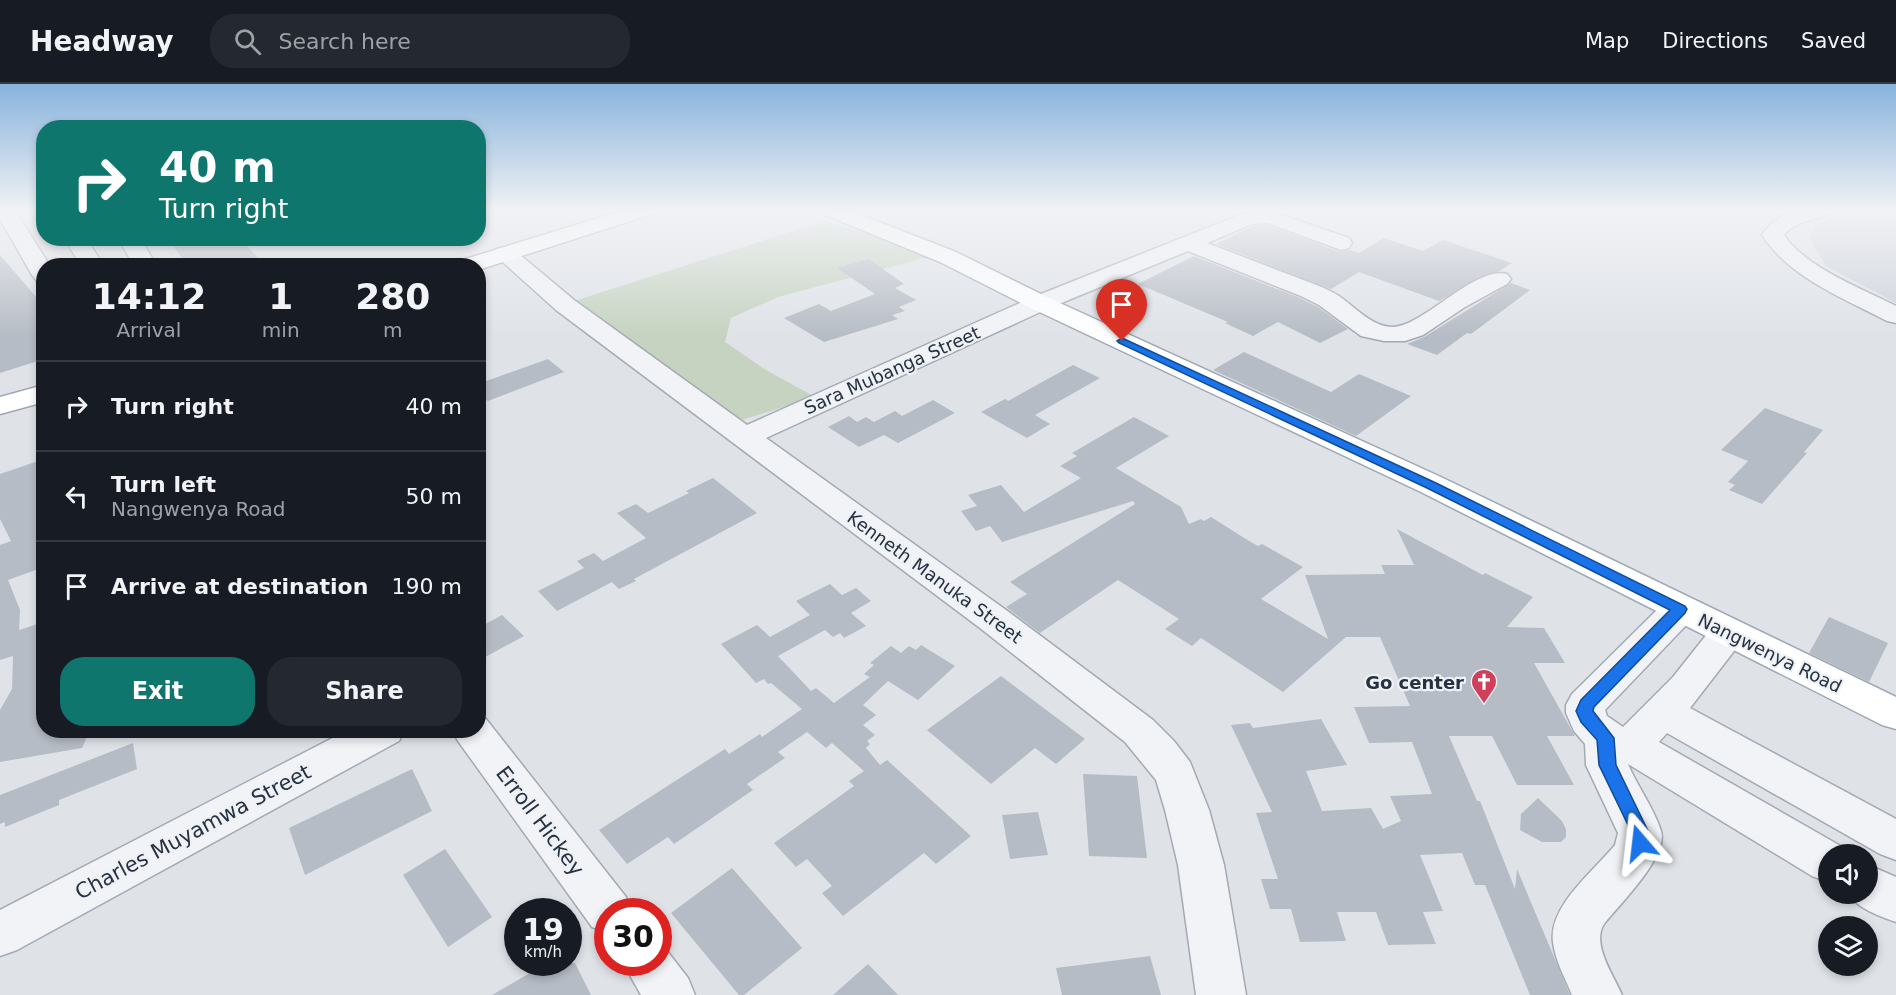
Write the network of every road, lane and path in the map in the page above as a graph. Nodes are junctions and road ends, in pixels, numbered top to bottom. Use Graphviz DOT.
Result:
graph roads {
  1 [pos="510,253"];
  2 [pos="939,253"];
  3 [pos="1165,253"];
  4 [pos="1212,253"];
  5 [pos="1786,253"];
  6 [pos="505,254"];
  7 [pos="486,260"];
  8 [pos="1499,279"];
  9 [pos="1040,303"];
  10 [pos="1896,316"];
  11 [pos="36,395"];
  12 [pos="0,406"];
  13 [pos="744,437"];
  14 [pos="1680,609"];
  15 [pos="1728,633"];
  16 [pos="1663,712"];
  17 [pos="1896,714"];
  18 [pos="371,738"];
  19 [pos="478,738"];
  20 [pos="1617,742"];
  21 [pos="1896,842"];
  22 [pos="1818,856"];
  23 [pos="1878,891"];
  24 [pos="598,898"];
  25 [pos="1896,901"];
  26 [pos="0,934"];
  27 [pos="656,976"];
  28 [pos="670,995"];
  29 [pos="1221,995"];
  30 [pos="1597,995"];
  1 -- 6 [label="main road"];
  2 -- 9 [label="main road, Nangwenya Road"];
  3 -- 9 [label="street, Sara Mubanga Street"];
  4 -- 8 [label="street"];
  5 -- 10 [label="street"];
  6 -- 7 [label="main road"];
  6 -- 13 [label="street, Kenneth Manuka Street"];
  9 -- 13 [label="street, Sara Mubanga Street"];
  9 -- 14 [label="main road, Nangwenya Road"];
  11 -- 12 [label="main road"];
  13 -- 29 [label="street, Kenneth Manuka Street"];
  14 -- 15 [label="main road, Nangwenya Road"];
  14 -- 20 [label="street"];
  15 -- 16 [label="street"];
  15 -- 17 [label="main road, Nangwenya Road"];
  16 -- 20 [label="street"];
  16 -- 21 [label="street"];
  18 -- 26 [label="street, Charles Muyamwa Street"];
  19 -- 24 [label="street, Erroll Hickey"];
  20 -- 22 [label="street"];
  20 -- 30 [label="street"];
  23 -- 25 [label="street"];
  27 -- 28 [label="street"];
}
